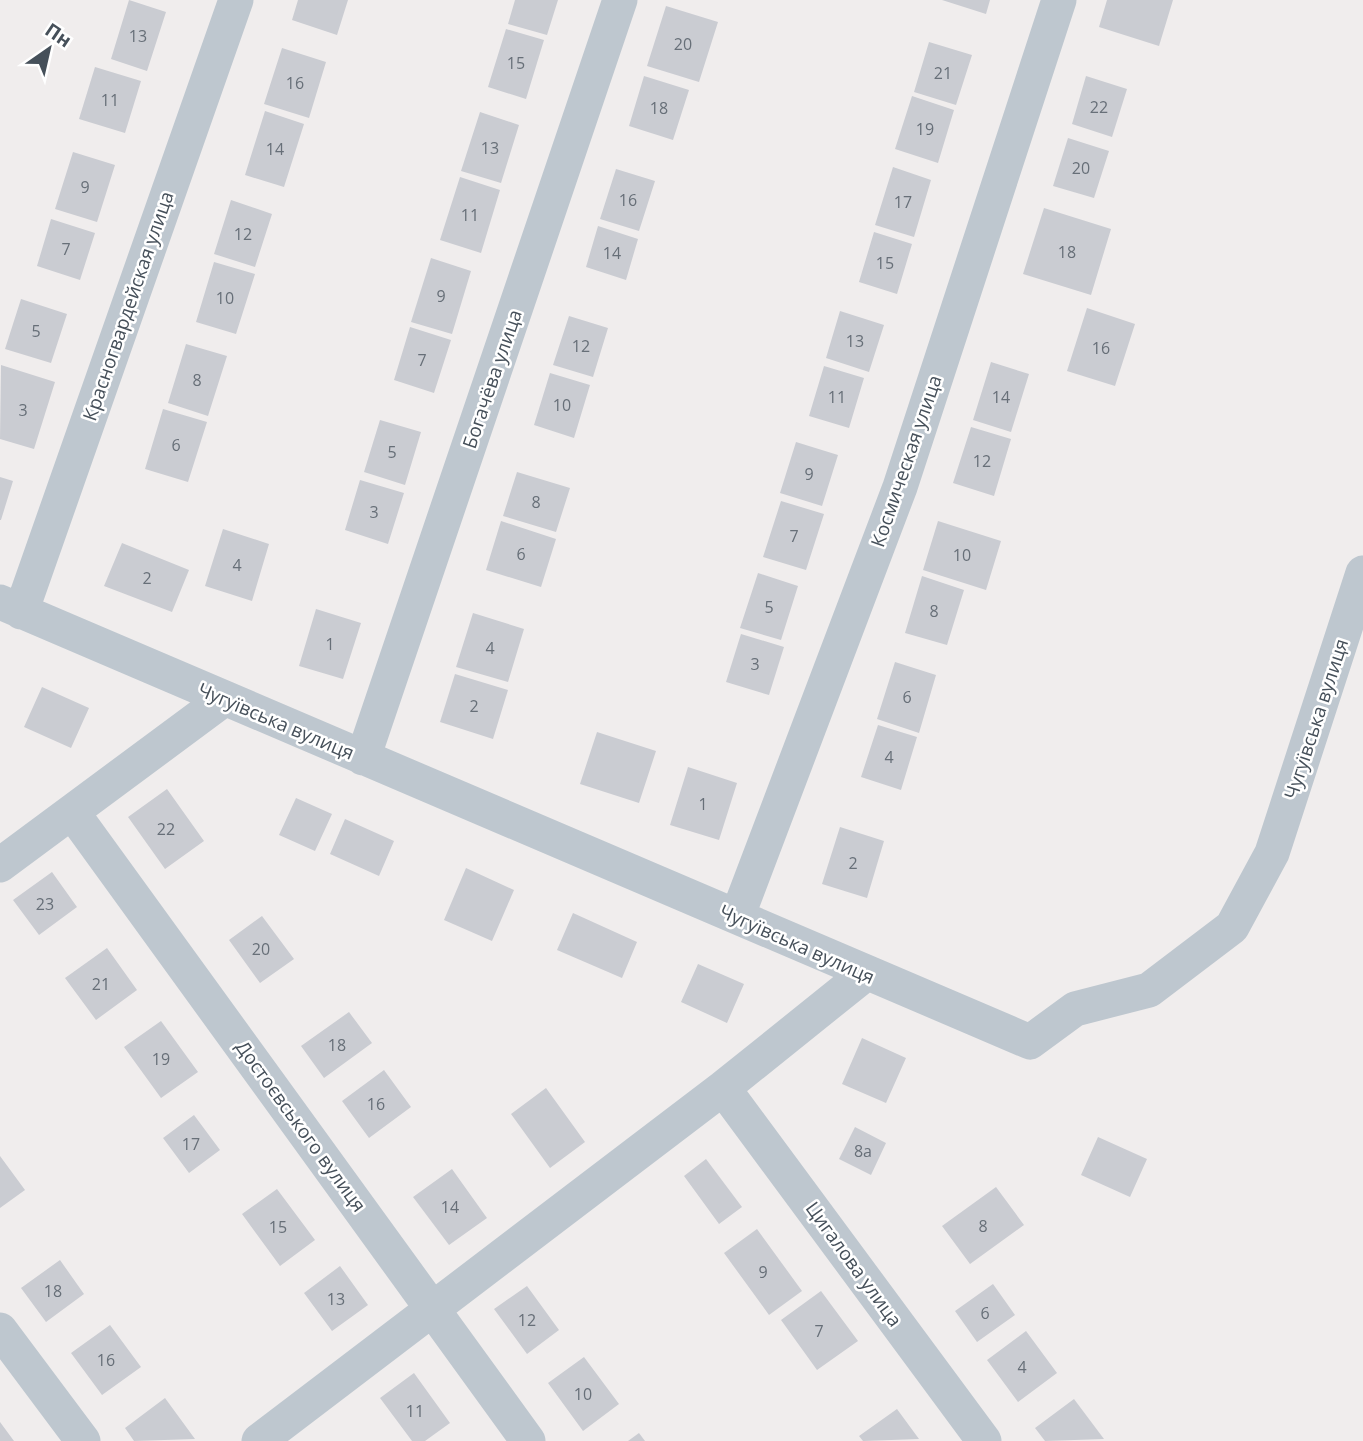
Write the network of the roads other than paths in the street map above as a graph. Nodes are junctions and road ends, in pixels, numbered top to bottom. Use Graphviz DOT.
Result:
graph roads {
  1 [pos="236,0"];
  2 [pos="620,0"];
  3 [pos="1059,0"];
  4 [pos="1363,573"];
  5 [pos="11,607"];
  6 [pos="224,699"];
  7 [pos="363,758"];
  8 [pos="72,812"];
  9 [pos="0,865"];
  10 [pos="737,917"];
  11 [pos="865,974"];
  12 [pos="723,1087"];
  13 [pos="433,1306"];
  14 [pos="0,1330"];
  15 [pos="83,1441"];
  16 [pos="259,1441"];
  17 [pos="528,1441"];
  18 [pos="984,1441"];
  1 -- 5 [label="street, Красногвардейская улица"];
  2 -- 7 [label="street, Богачёва улица"];
  3 -- 10 [label="street, Космическая улица"];
  4 -- 11 [label="street, Чугуївська вулиця"];
  5 -- 6 [label="street, Чугуївська вулиця"];
  6 -- 7 [label="street, Чугуївська вулиця"];
  6 -- 8 [label="street"];
  7 -- 10 [label="street, Чугуївська вулиця"];
  8 -- 9 [label="street"];
  8 -- 13 [label="street, Достоєвського вулиця"];
  10 -- 11 [label="street, Чугуївська вулиця"];
  11 -- 12 [label="street"];
  12 -- 13 [label="street"];
  12 -- 18 [label="street, Цигалова улица"];
  13 -- 16 [label="street"];
  13 -- 17 [label="street, Достоєвського вулиця"];
  14 -- 15 [label="street"];
}
